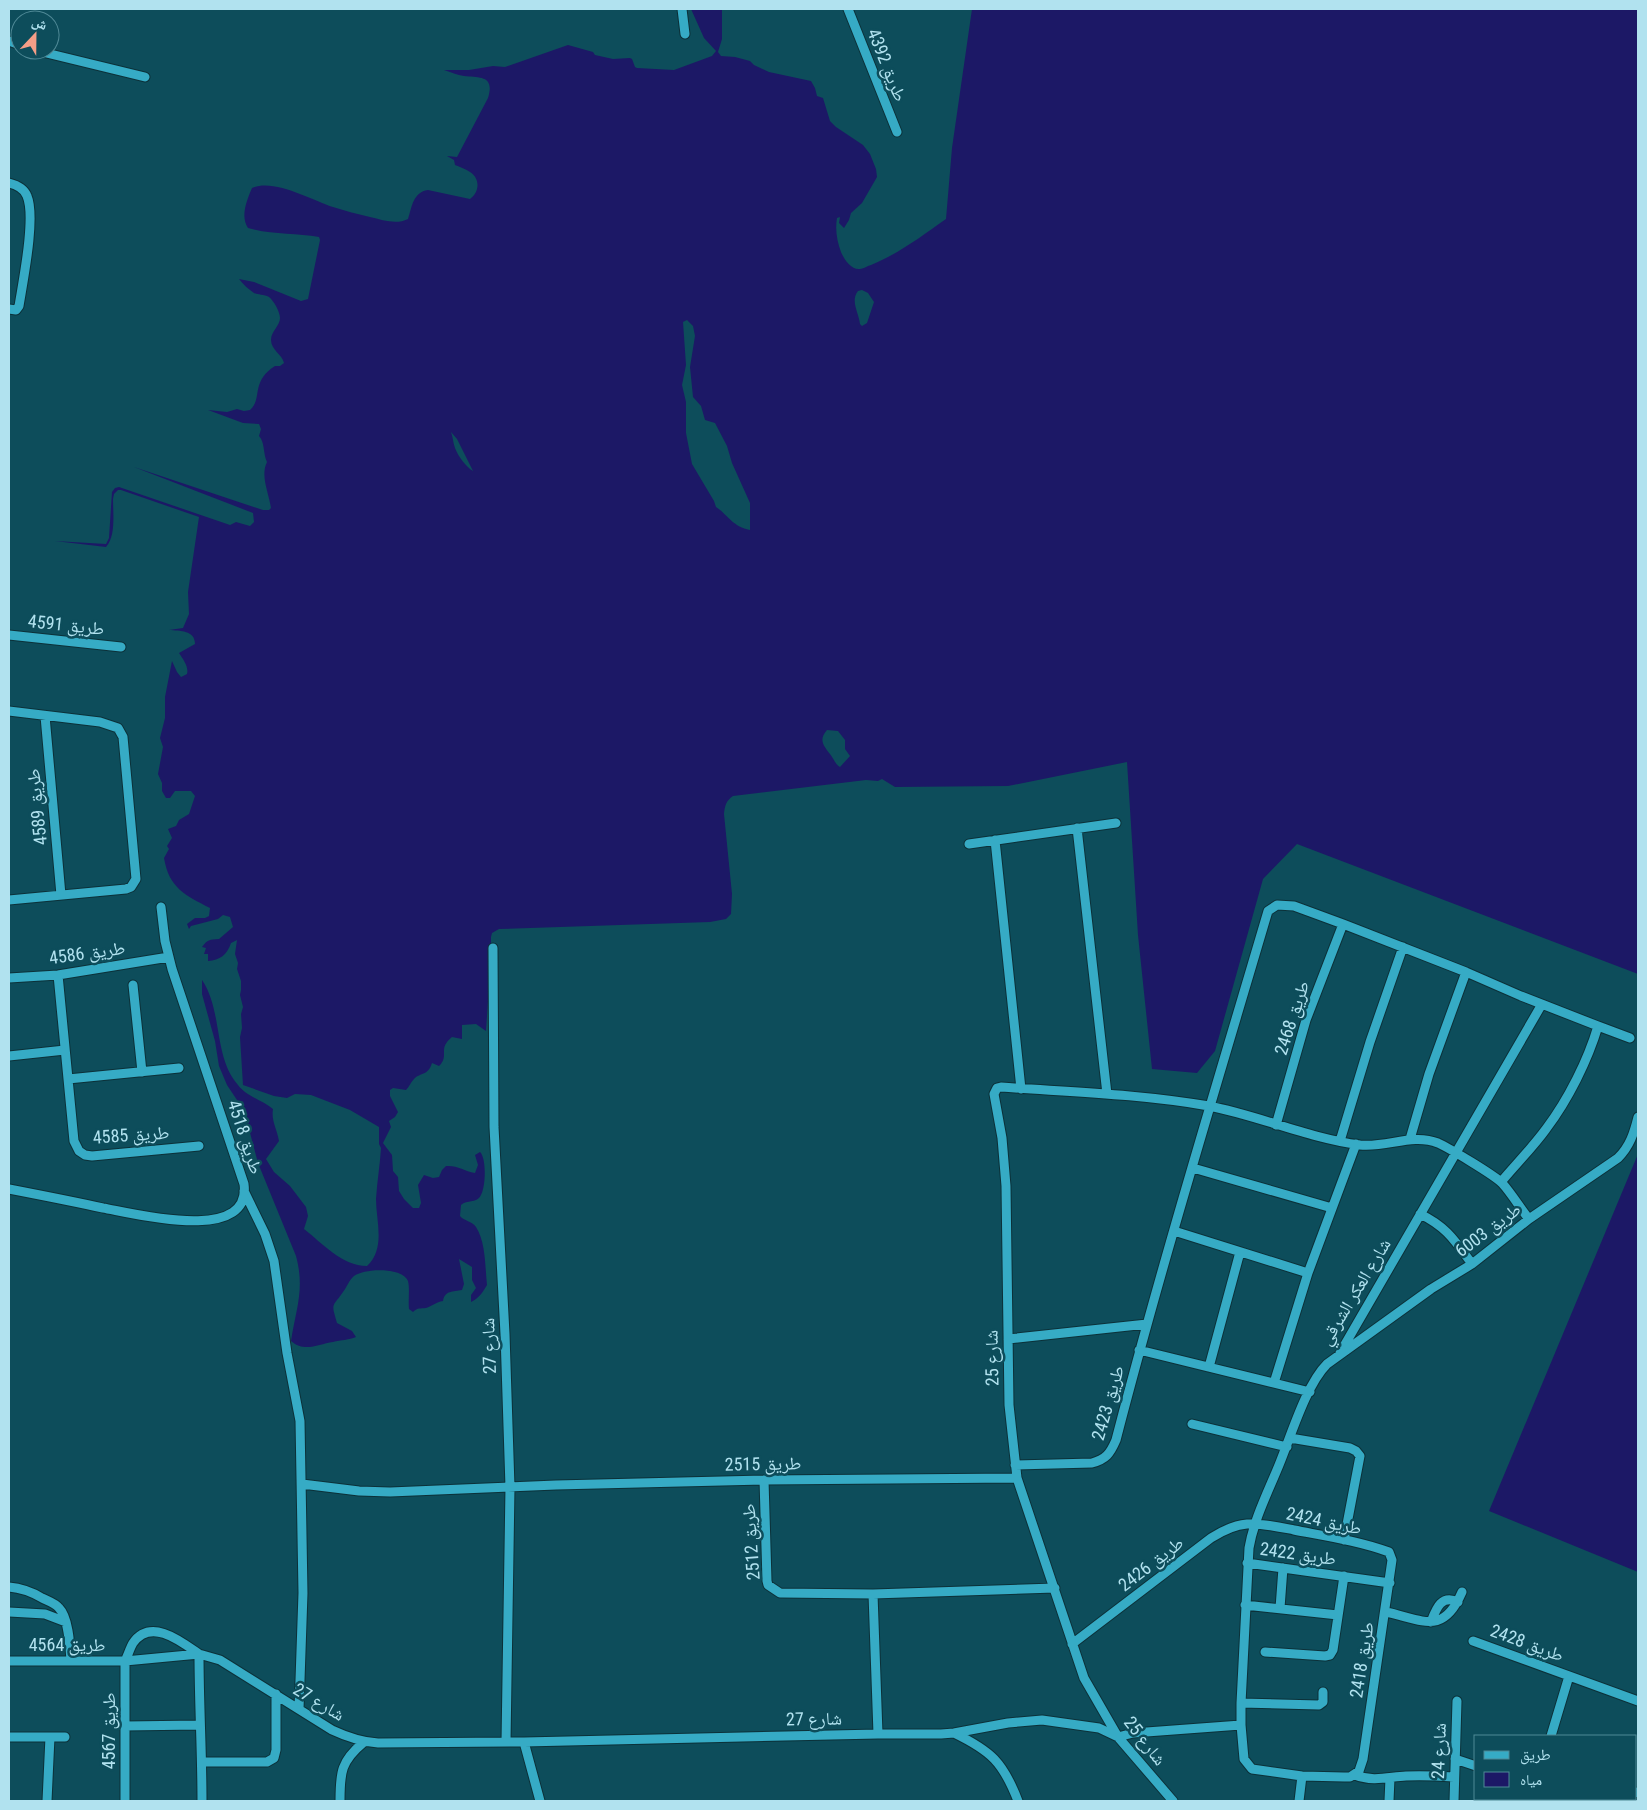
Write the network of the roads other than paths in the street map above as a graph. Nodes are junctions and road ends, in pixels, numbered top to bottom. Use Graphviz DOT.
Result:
graph roads {
  1 [pos="682,9"];
  2 [pos="848,9"];
  3 [pos="685,34"];
  4 [pos="60,56"];
  5 [pos="146,77"];
  6 [pos="897,132"];
  7 [pos="9,183"];
  8 [pos="9,309"];
  9 [pos="9,635"];
  10 [pos="120,647"];
  11 [pos="9,711"];
  12 [pos="45,716"];
  13 [pos="1116,823"];
  14 [pos="1076,828"];
  15 [pos="995,840"];
  16 [pos="969,844"];
  17 [pos="61,895"];
  18 [pos="9,900"];
  19 [pos="161,907"];
  20 [pos="1343,924"];
  21 [pos="1403,947"];
  22 [pos="493,948"];
  23 [pos="169,957"];
  24 [pos="1466,972"];
  25 [pos="58,975"];
  26 [pos="9,978"];
  27 [pos="133,985"];
  28 [pos="1542,1004"];
  29 [pos="1598,1026"];
  30 [pos="1630,1038"];
  31 [pos="65,1050"];
  32 [pos="9,1056"];
  33 [pos="178,1068"];
  34 [pos="142,1072"];
  35 [pos="68,1079"];
  36 [pos="1021,1089"];
  37 [pos="1107,1094"];
  38 [pos="1210,1106"];
  39 [pos="1638,1117"];
  40 [pos="1276,1124"];
  41 [pos="1410,1138"];
  42 [pos="1340,1141"];
  43 [pos="1356,1144"];
  44 [pos="199,1146"];
  45 [pos="1455,1153"];
  46 [pos="1192,1168"];
  47 [pos="1501,1182"];
  48 [pos="9,1189"];
  49 [pos="244,1191"];
  50 [pos="1332,1208"];
  51 [pos="1420,1214"];
  52 [pos="1529,1220"];
  53 [pos="1174,1232"];
  54 [pos="1240,1252"];
  55 [pos="1472,1264"];
  56 [pos="1308,1273"];
  57 [pos="1147,1324"];
  58 [pos="1008,1339"];
  59 [pos="1139,1350"];
  60 [pos="1339,1356"];
  61 [pos="1208,1367"];
  62 [pos="1274,1383"];
  63 [pos="1310,1392"];
  64 [pos="1192,1424"];
  65 [pos="1288,1442"];
  66 [pos="1014,1465"];
  67 [pos="1017,1478"];
  68 [pos="764,1480"];
  69 [pos="302,1484"];
  70 [pos="510,1486"];
  71 [pos="1255,1524"];
  72 [pos="1344,1540"];
  73 [pos="1386,1551"];
  74 [pos="1247,1563"];
  75 [pos="1283,1568"];
  76 [pos="1344,1576"];
  77 [pos="1390,1583"];
  78 [pos="9,1588"];
  79 [pos="1055,1588"];
  80 [pos="1462,1592"];
  81 [pos="873,1594"];
  82 [pos="1458,1602"];
  83 [pos="1245,1604"];
  84 [pos="1280,1608"];
  85 [pos="9,1612"];
  86 [pos="1386,1612"];
  87 [pos="1338,1615"];
  88 [pos="66,1622"];
  89 [pos="1431,1622"];
  90 [pos="1473,1641"];
  91 [pos="1072,1644"];
  92 [pos="1265,1652"];
  93 [pos="199,1654"];
  94 [pos="9,1661"];
  95 [pos="72,1661"];
  96 [pos="125,1661"];
  97 [pos="1570,1676"];
  98 [pos="1323,1692"];
  99 [pos="276,1694"];
  100 [pos="1457,1701"];
  101 [pos="1638,1701"];
  102 [pos="1241,1703"];
  103 [pos="299,1709"];
  104 [pos="199,1725"];
  105 [pos="1240,1725"];
  106 [pos="125,1726"];
  107 [pos="954,1733"];
  108 [pos="878,1734"];
  109 [pos="1551,1735"];
  110 [pos="9,1737"];
  111 [pos="50,1737"];
  112 [pos="66,1737"];
  113 [pos="1118,1737"];
  114 [pos="364,1742"];
  115 [pos="506,1742"];
  116 [pos="524,1742"];
  117 [pos="1455,1759"];
  118 [pos="202,1762"];
  119 [pos="1474,1765"];
  120 [pos="1355,1774"];
  121 [pos="1302,1776"];
  122 [pos="1454,1777"];
  123 [pos="1390,1778"];
  124 [pos="47,1801"];
  125 [pos="125,1801"];
  126 [pos="202,1801"];
  127 [pos="340,1801"];
  128 [pos="540,1801"];
  129 [pos="1018,1801"];
  130 [pos="1173,1801"];
  131 [pos="1299,1801"];
  132 [pos="1389,1801"];
  133 [pos="1454,1801"];
  1 -- 3 [label="street"];
  2 -- 6 [label="street, طريق 4392"];
  4 -- 5 [label="street"];
  7 -- 8 [label="street"];
  9 -- 10 [label="street, طريق 4591"];
  11 -- 12 [label="street"];
  12 -- 17 [label="street, طريق 4589"];
  12 -- 17 [label="street"];
  13 -- 14 [label="street"];
  14 -- 15 [label="street"];
  14 -- 37 [label="street"];
  15 -- 16 [label="street"];
  15 -- 36 [label="street"];
  17 -- 18 [label="street"];
  19 -- 23 [label="street, طريق 4518"];
  20 -- 21 [label="street"];
  20 -- 38 [label="street, طريق 2423"];
  20 -- 40 [label="street, طريق 2468"];
  21 -- 24 [label="street"];
  21 -- 42 [label="street"];
  22 -- 70 [label="street, شارع 27"];
  23 -- 25 [label="street, طريق 4586"];
  23 -- 49 [label="street, طريق 4518"];
  24 -- 28 [label="street"];
  24 -- 41 [label="street"];
  25 -- 26 [label="street, طريق 4586"];
  25 -- 31 [label="street, طريق 4585"];
  27 -- 34 [label="street"];
  28 -- 29 [label="street"];
  28 -- 45 [label="street, شارع العكر الشرقي"];
  29 -- 30 [label="street"];
  29 -- 47 [label="street"];
  31 -- 32 [label="street"];
  31 -- 35 [label="street, طريق 4585"];
  33 -- 34 [label="street"];
  34 -- 35 [label="street"];
  35 -- 44 [label="street, طريق 4585"];
  36 -- 37 [label="street, شارع 25"];
  36 -- 58 [label="street, شارع 25"];
  37 -- 38 [label="street, شارع 25"];
  38 -- 40 [label="street, شارع 25"];
  38 -- 46 [label="street, طريق 2423"];
  39 -- 52 [label="street, طريق 6003"];
  40 -- 42 [label="street, شارع 25"];
  41 -- 43 [label="street, شارع 25"];
  41 -- 45 [label="street"];
  42 -- 43 [label="street, شارع 25"];
  43 -- 50 [label="street"];
  45 -- 47 [label="street"];
  45 -- 51 [label="street, شارع العكر الشرقي"];
  46 -- 50 [label="street"];
  46 -- 53 [label="street, طريق 2423"];
  47 -- 52 [label="street"];
  48 -- 49 [label="street, طريق 4518"];
  49 -- 69 [label="street"];
  50 -- 56 [label="street"];
  51 -- 55 [label="street"];
  51 -- 60 [label="street, شارع العكر الشرقي"];
  52 -- 55 [label="street, طريق 6003"];
  53 -- 54 [label="street"];
  53 -- 57 [label="street, طريق 2423"];
  54 -- 56 [label="street"];
  54 -- 61 [label="street"];
  55 -- 60 [label="street, طريق 6003"];
  56 -- 62 [label="street"];
  57 -- 58 [label="street"];
  57 -- 59 [label="street, طريق 2423"];
  58 -- 66 [label="street, شارع 25"];
  59 -- 61 [label="street"];
  59 -- 66 [label="street, طريق 2423"];
  60 -- 63 [label="street, شارع العكر الشرقي"];
  61 -- 62 [label="street"];
  62 -- 63 [label="street"];
  63 -- 65 [label="street, شارع العكر الشرقي"];
  64 -- 65 [label="street"];
  65 -- 71 [label="street, شارع العكر الشرقي"];
  65 -- 72 [label="street"];
  66 -- 67 [label="street, شارع 25"];
  67 -- 68 [label="street, طريق 2515"];
  67 -- 79 [label="street, شارع 25"];
  68 -- 70 [label="street, طريق 2515"];
  68 -- 81 [label="street, طريق 2512"];
  69 -- 70 [label="street, طريق 2515"];
  69 -- 103 [label="street"];
  70 -- 115 [label="street, شارع 27"];
  71 -- 72 [label="street, طريق 2424"];
  71 -- 74 [label="street, شارع العكر الشرقي"];
  71 -- 91 [label="street, طريق 2426"];
  72 -- 73 [label="street, طريق 2424"];
  73 -- 77 [label="street, طريق 2418"];
  74 -- 75 [label="street, طريق 2422"];
  74 -- 83 [label="street, شارع العكر الشرقي"];
  75 -- 76 [label="street, طريق 2422"];
  75 -- 84 [label="street"];
  76 -- 77 [label="street, طريق 2422"];
  76 -- 87 [label="street, طريق 2422"];
  77 -- 86 [label="street, طريق 2418"];
  78 -- 88 [label="street"];
  79 -- 81 [label="street, طريق 2512"];
  79 -- 91 [label="street, شارع 25"];
  80 -- 82 [label="street"];
  81 -- 108 [label="street"];
  82 -- 89 [label="street"];
  82 -- 89 [label="street"];
  83 -- 84 [label="street"];
  83 -- 102 [label="street, شارع العكر الشرقي"];
  84 -- 87 [label="street"];
  85 -- 88 [label="street"];
  86 -- 89 [label="street"];
  86 -- 120 [label="street, طريق 2418"];
  87 -- 92 [label="street, طريق 2422"];
  88 -- 95 [label="street"];
  90 -- 97 [label="street, طريق 2428"];
  91 -- 113 [label="street, شارع 25"];
  93 -- 96 [label="street, شارع 27"];
  93 -- 96 [label="street"];
  93 -- 99 [label="street, شارع 27"];
  93 -- 104 [label="street"];
  94 -- 95 [label="street, طريق 4564"];
  95 -- 96 [label="street, طريق 4564"];
  96 -- 106 [label="street, طريق 4567"];
  97 -- 101 [label="street, طريق 2428"];
  97 -- 109 [label="street, طريق 2428"];
  98 -- 102 [label="street"];
  99 -- 103 [label="street, شارع 27"];
  99 -- 118 [label="street"];
  100 -- 117 [label="street, شارع 24"];
  102 -- 105 [label="street, شارع العكر الشرقي"];
  103 -- 114 [label="street, شارع 27"];
  104 -- 106 [label="street"];
  104 -- 118 [label="street"];
  105 -- 113 [label="street"];
  105 -- 121 [label="street"];
  106 -- 125 [label="street, طريق 4567"];
  107 -- 108 [label="street, شارع 27"];
  107 -- 113 [label="street, شارع 27"];
  107 -- 129 [label="street"];
  108 -- 116 [label="street, شارع 27"];
  110 -- 111 [label="street"];
  111 -- 112 [label="street"];
  111 -- 124 [label="street"];
  113 -- 130 [label="street, شارع 25"];
  114 -- 115 [label="street, شارع 27"];
  114 -- 127 [label="street"];
  115 -- 116 [label="street, شارع 27"];
  116 -- 128 [label="street"];
  117 -- 119 [label="street"];
  117 -- 122 [label="street, شارع 24"];
  118 -- 126 [label="street"];
  120 -- 121 [label="street"];
  120 -- 123 [label="street"];
  121 -- 131 [label="street"];
  122 -- 123 [label="street"];
  122 -- 133 [label="street, شارع 24"];
  123 -- 132 [label="street"];
}
